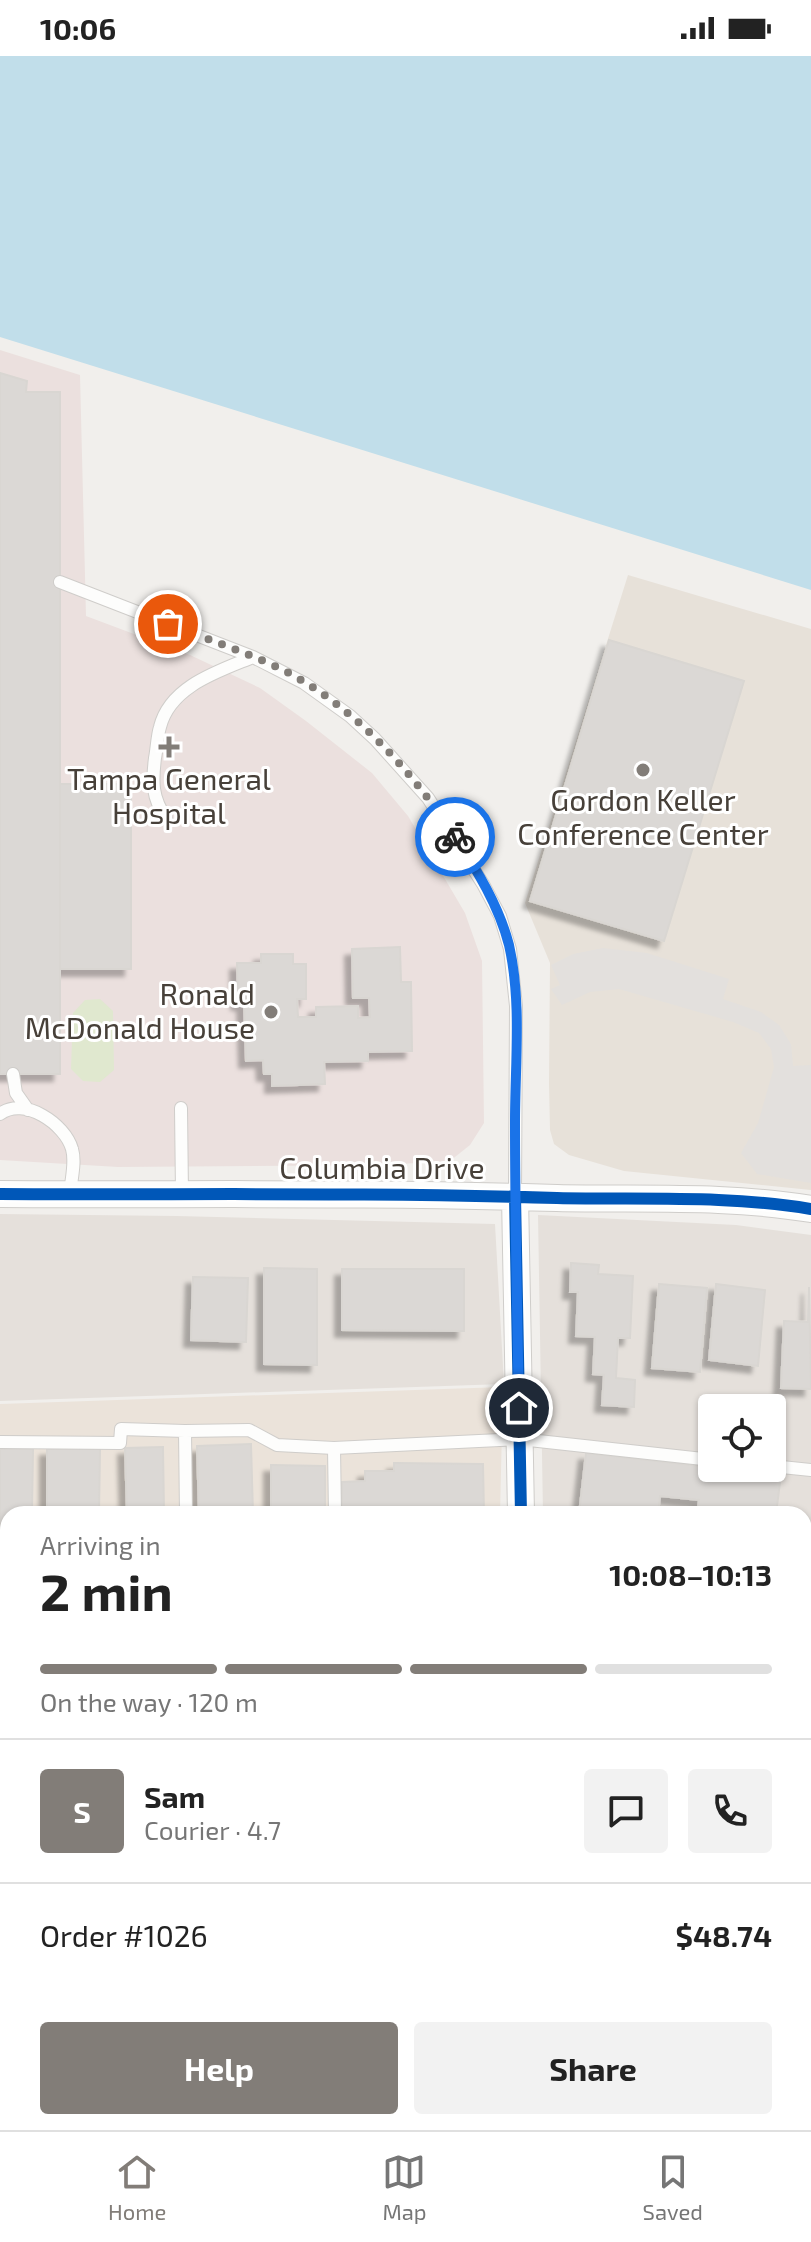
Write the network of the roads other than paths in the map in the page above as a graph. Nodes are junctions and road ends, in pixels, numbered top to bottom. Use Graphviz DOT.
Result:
graph roads {
  1 [pos="60,582"];
  2 [pos="253,657"];
  3 [pos="166,818"];
  4 [pos="13,1074"];
  5 [pos="181,1108"];
  6 [pos="28,1110"];
  7 [pos="0,1114"];
  8 [pos="0,1194"];
  9 [pos="182,1194"];
  10 [pos="70,1195"];
  11 [pos="515,1196"];
  12 [pos="811,1209"];
  13 [pos="185,1431"];
  14 [pos="520,1439"];
  15 [pos="0,1442"];
  16 [pos="334,1448"];
  17 [pos="698,1458"];
  18 [pos="786,1467"];
  19 [pos="811,1470"];
  20 [pos="186,1506"];
  21 [pos="335,1506"];
  22 [pos="521,1506"];
  1 -- 2 [label="lane"];
  2 -- 3 [label="lane"];
  2 -- 11 [label="lane"];
  4 -- 6 [label="lane"];
  5 -- 9 [label="lane"];
  6 -- 7 [label="lane"];
  6 -- 10 [label="lane"];
  8 -- 10 [label="street, Columbia Drive"];
  9 -- 10 [label="street, Columbia Drive"];
  9 -- 11 [label="street, Columbia Drive"];
  11 -- 12 [label="street, Columbia Drive"];
  11 -- 14 [label="street"];
  13 -- 15 [label="lane"];
  13 -- 16 [label="lane"];
  13 -- 20 [label="lane"];
  14 -- 16 [label="lane"];
  14 -- 17 [label="lane"];
  14 -- 22 [label="street"];
  16 -- 21 [label="lane"];
  18 -- 19 [label="lane"];
}
